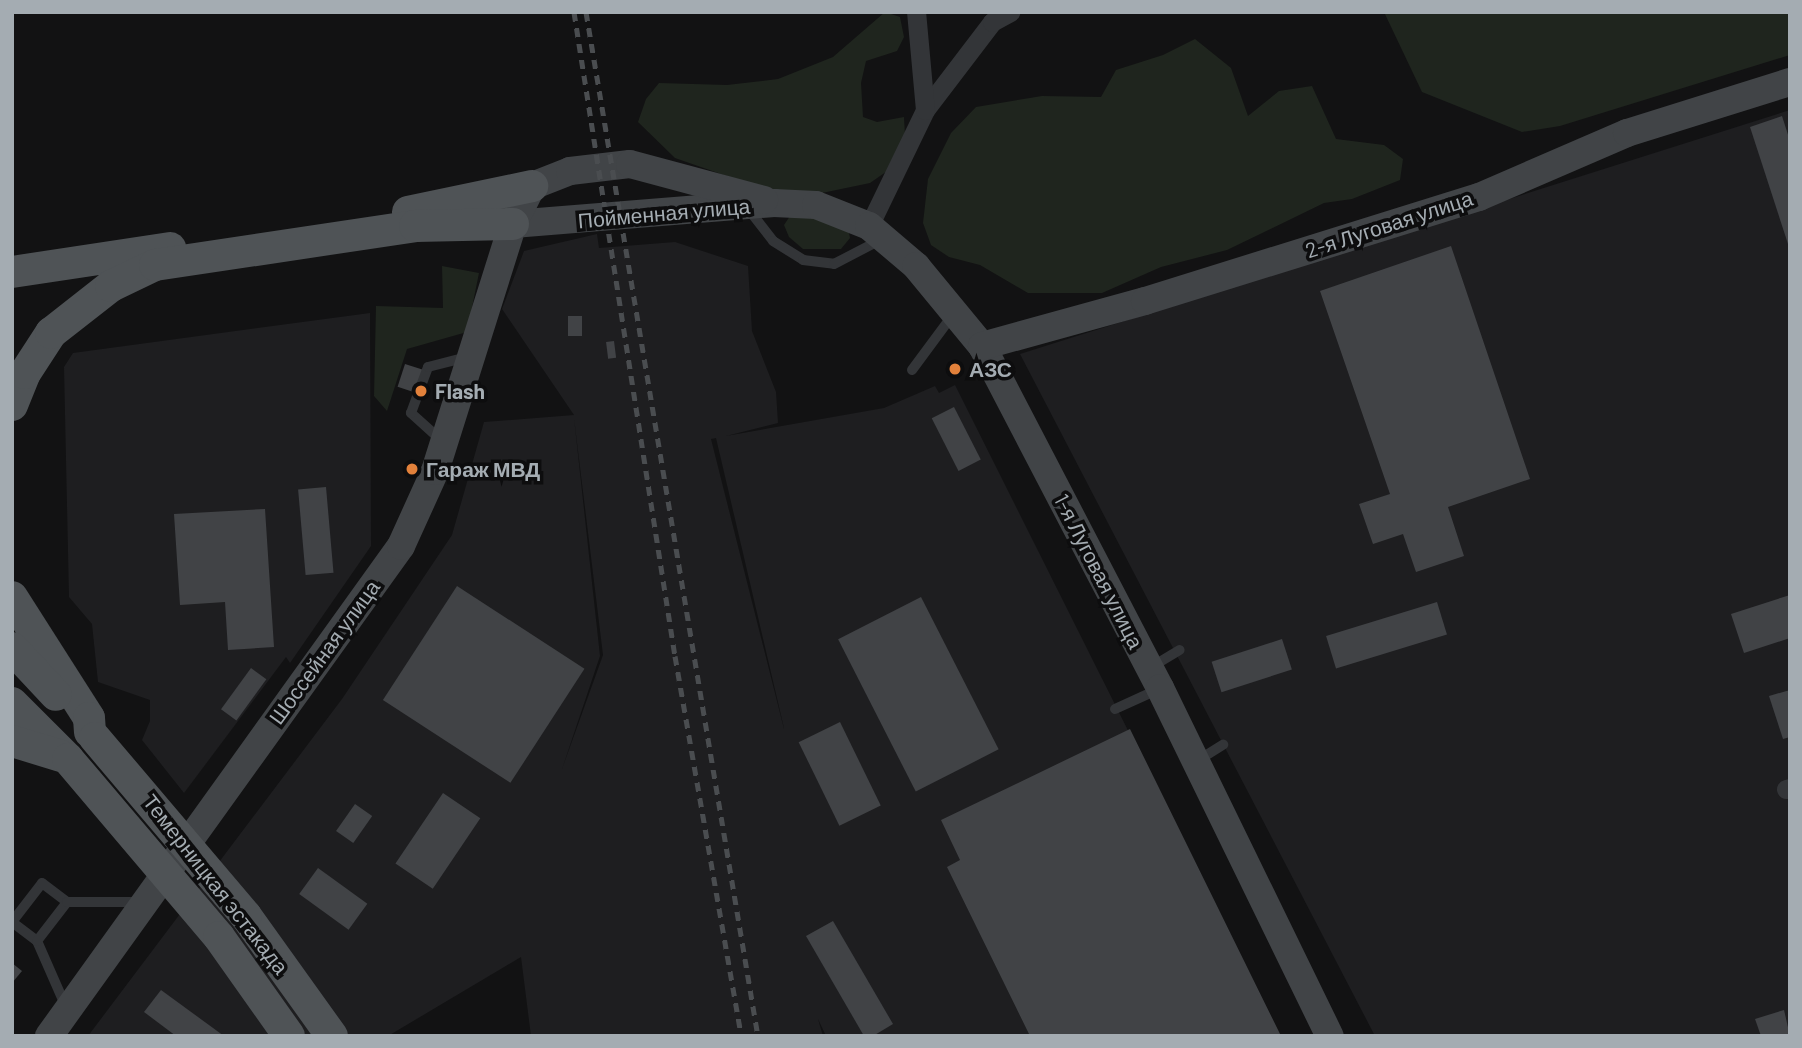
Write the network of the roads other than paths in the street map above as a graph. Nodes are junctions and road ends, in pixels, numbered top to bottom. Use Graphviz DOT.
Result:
graph roads {
  1 [pos="916,12"];
  2 [pos="1010,12"];
  3 [pos="1790,82"];
  4 [pos="925,110"];
  5 [pos="532,186"];
  6 [pos="483,196"];
  7 [pos="760,205"];
  8 [pos="513,224"];
  9 [pos="877,232"];
  10 [pos="12,272"];
  11 [pos="955,313"];
  12 [pos="982,346"];
  13 [pos="471,356"];
  14 [pos="912,370"];
  15 [pos="12,405"];
  16 [pos="444,442"];
  17 [pos="12,597"];
  18 [pos="12,648"];
  19 [pos="1180,650"];
  20 [pos="1154,678"];
  21 [pos="12,703"];
  22 [pos="1115,709"];
  23 [pos="93,735"];
  24 [pos="12,741"];
  25 [pos="1223,745"];
  26 [pos="68,759"];
  27 [pos="1196,761"];
  28 [pos="67,902"];
  29 [pos="145,902"];
  30 [pos="12,922"];
  31 [pos="37,941"];
  32 [pos="68,1010"];
  33 [pos="49,1036"];
  34 [pos="289,1036"];
  35 [pos="332,1036"];
  36 [pos="1329,1036"];
  1 -- 4 [label="street"];
  2 -- 4 [label="street"];
  3 -- 12 [label="main road, 2-я Луговая улица"];
  4 -- 9 [label="street"];
  5 -- 6 [label="main road"];
  5 -- 7 [label="main road, Пойменная улица"];
  5 -- 8 [label="main road"];
  6 -- 8 [label="main road"];
  6 -- 10 [label="main road"];
  7 -- 8 [label="main road, Пойменная улица"];
  7 -- 9 [label="main road, 1-я Луговая улица"];
  7 -- 9 [label="lane"];
  8 -- 13 [label="main road, Шоссейная улица"];
  8 -- 15 [label="main road"];
  9 -- 11 [label="main road, 1-я Луговая улица"];
  11 -- 12 [label="main road, 1-я Луговая улица"];
  11 -- 14 [label="lane"];
  12 -- 20 [label="main road, 1-я Луговая улица"];
  13 -- 16 [label="main road, Шоссейная улица"];
  13 -- 16 [label="lane"];
  16 -- 29 [label="main road, Шоссейная улица"];
  17 -- 23 [label="main road"];
  18 -- 23 [label="main road"];
  19 -- 20 [label="lane"];
  20 -- 22 [label="lane"];
  20 -- 27 [label="main road, 1-я Луговая улица"];
  21 -- 26 [label="main road"];
  23 -- 35 [label="main road, Темерницкая эстакада, bridge"];
  24 -- 26 [label="main road"];
  25 -- 27 [label="lane"];
  26 -- 34 [label="main road, Темерницкая эстакада, bridge"];
  27 -- 36 [label="main road, 1-я Луговая улица"];
  28 -- 29 [label="lane"];
  28 -- 30 [label="lane"];
  28 -- 31 [label="lane"];
  29 -- 32 [label="main road, Шоссейная улица"];
  30 -- 31 [label="lane"];
  31 -- 32 [label="lane"];
  32 -- 33 [label="main road, Шоссейная улица"];
}
